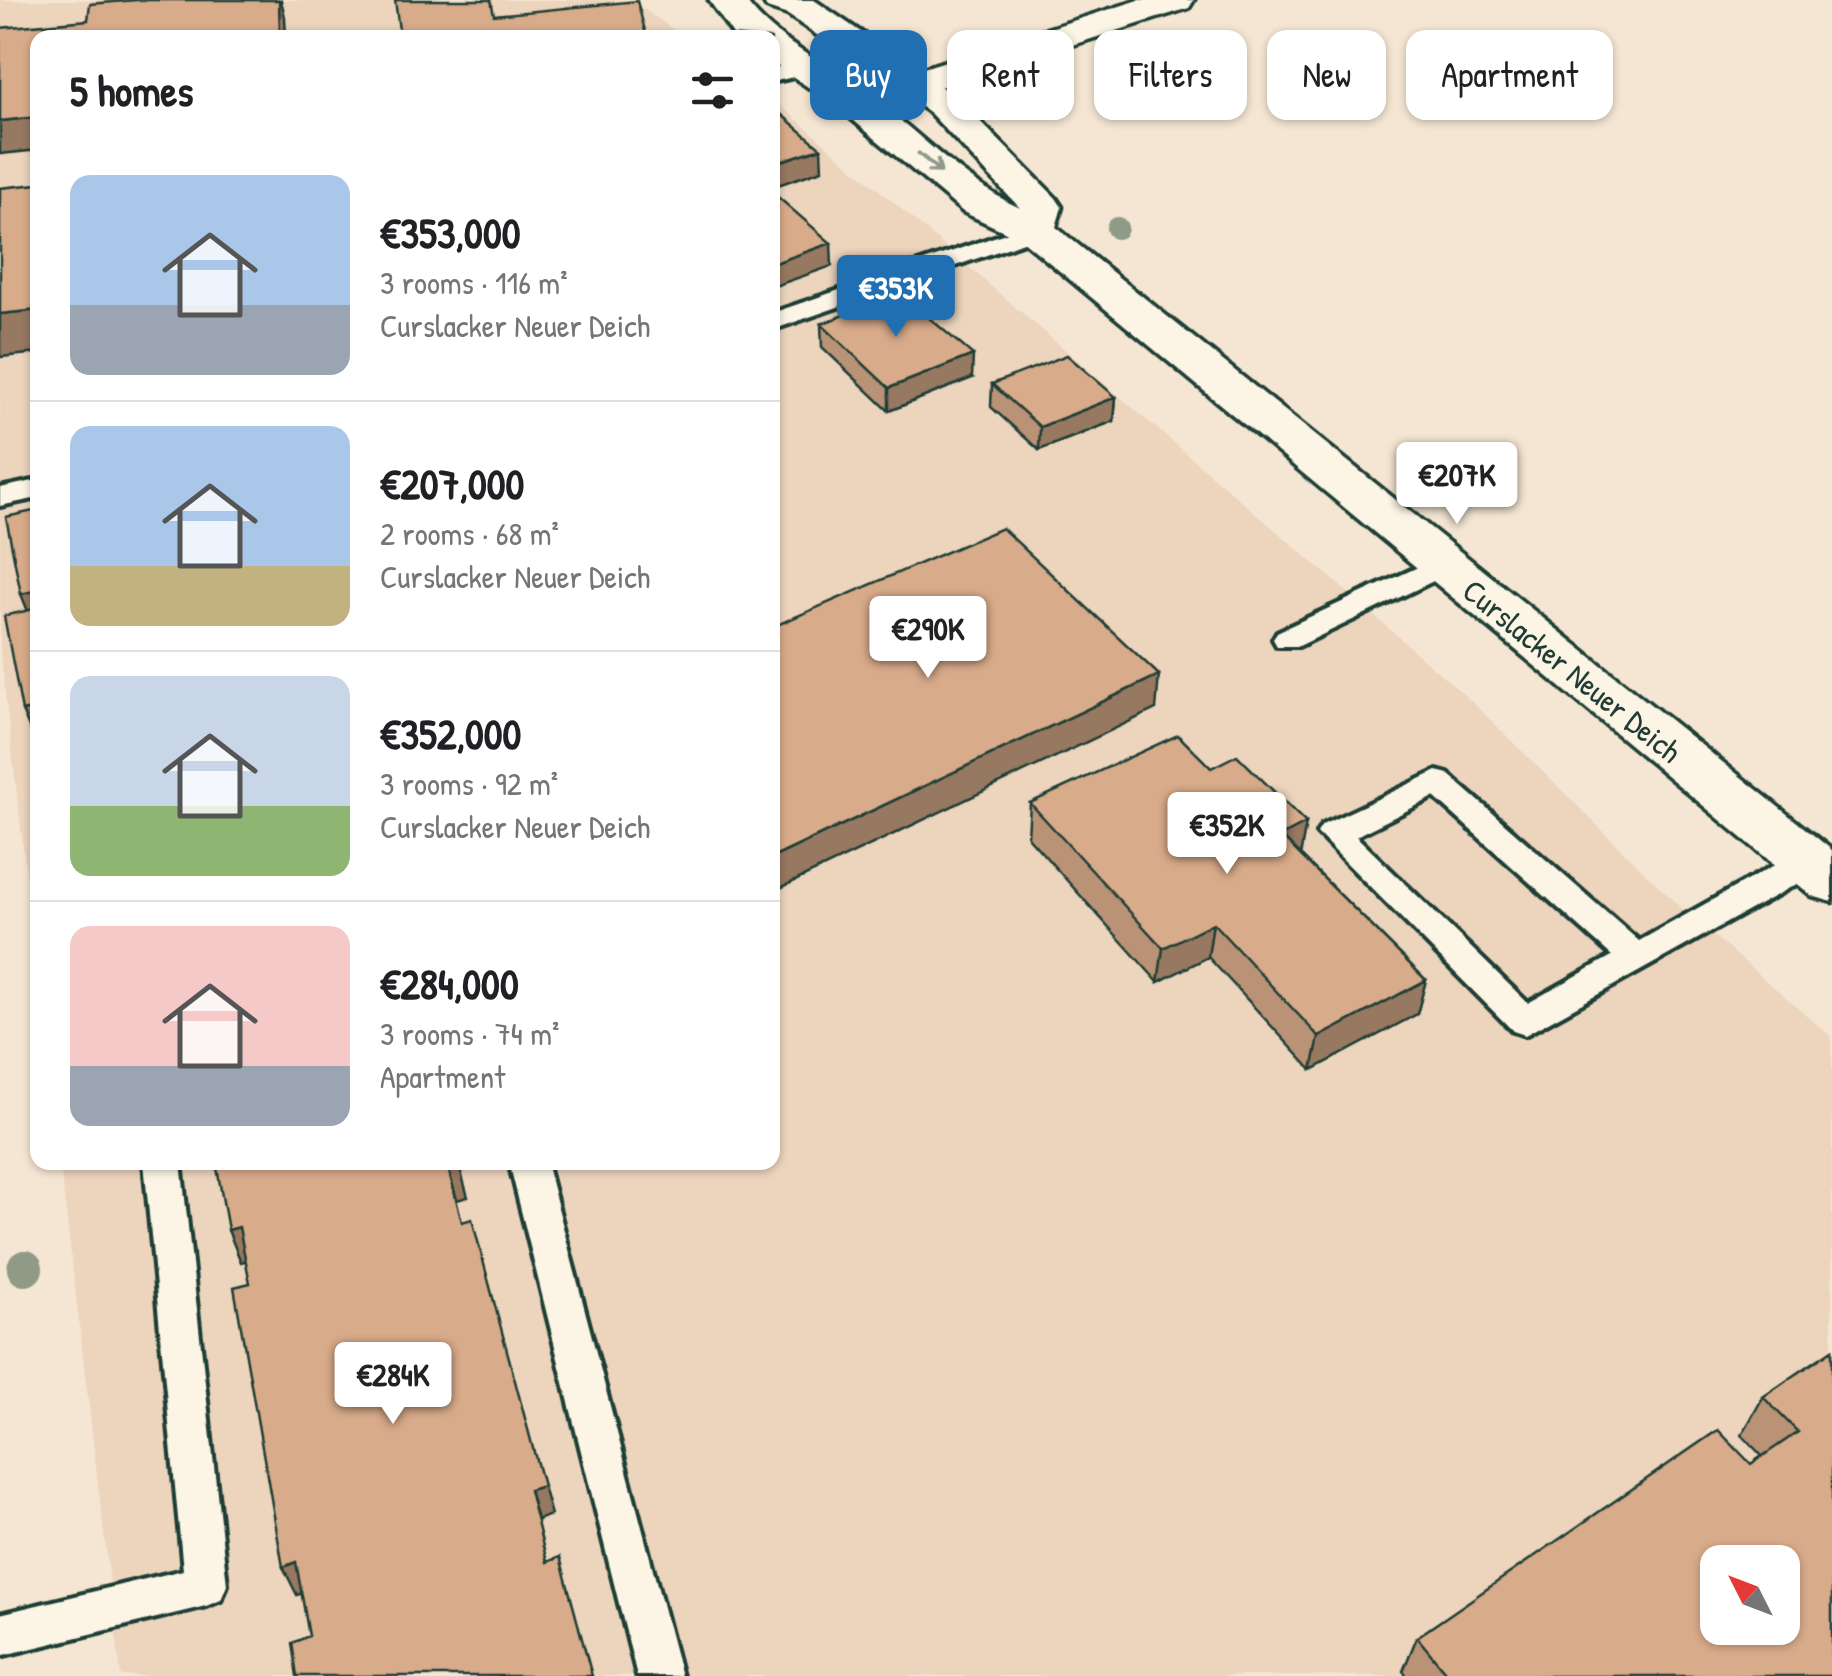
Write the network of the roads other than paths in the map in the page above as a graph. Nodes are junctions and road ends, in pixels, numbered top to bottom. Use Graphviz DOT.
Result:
graph roads {
  1 [pos="727,0"];
  2 [pos="780,0"];
  3 [pos="1176,0"];
  4 [pos="749,30"];
  5 [pos="835,30"];
  6 [pos="927,79"];
  7 [pos="927,95"];
  8 [pos="876,120"];
  9 [pos="1035,230"];
  10 [pos="780,319"];
  11 [pos="30,491"];
  12 [pos="0,497"];
  13 [pos="1442,566"];
  14 [pos="1288,639"];
  15 [pos="1820,872"];
  16 [pos="1636,958"];
  17 [pos="163,1170"];
  18 [pos="529,1170"];
  19 [pos="0,1635"];
  20 [pos="659,1676"];
  1 -- 4 [label="main road"];
  2 -- 5 [label="main road"];
  3 -- 6 [label="main road"];
  7 -- 9 [label="main road"];
  8 -- 9 [label="main road, Curslacker Neuer Deich, one-way"];
  9 -- 10 [label="lane"];
  9 -- 13 [label="main road, Curslacker Neuer Deich"];
  11 -- 12 [label="lane"];
  13 -- 14 [label="lane"];
  13 -- 15 [label="main road, Curslacker Neuer Deich"];
  15 -- 16 [label="lane"];
  16 -- 16 [label="lane"];
  17 -- 19 [label="lane"];
  18 -- 20 [label="lane"];
}
